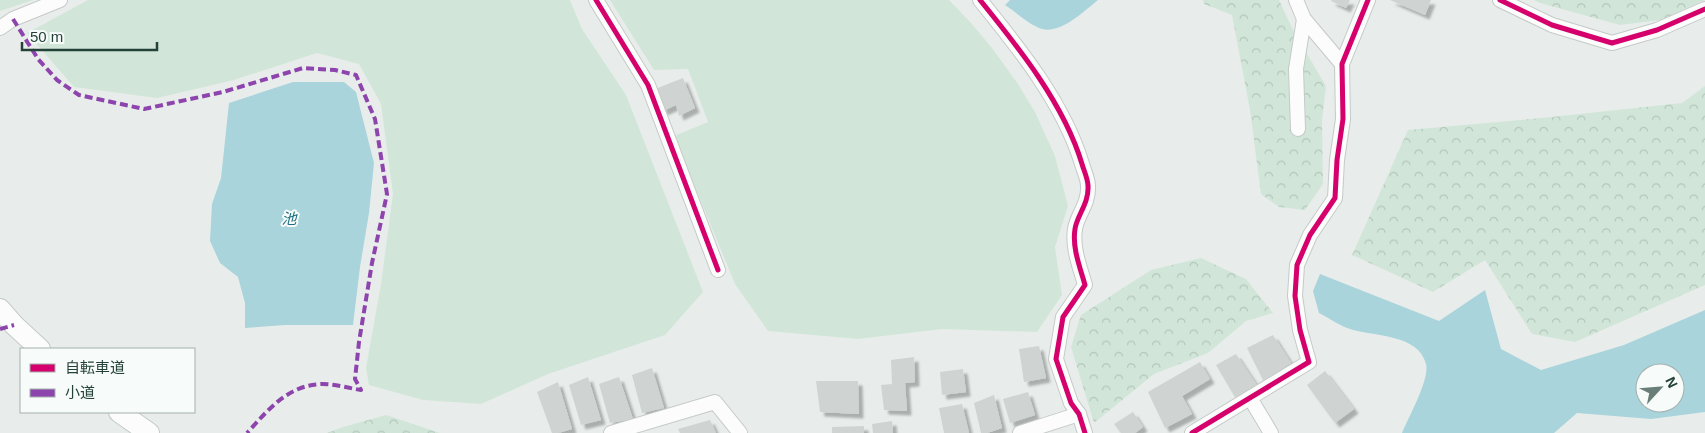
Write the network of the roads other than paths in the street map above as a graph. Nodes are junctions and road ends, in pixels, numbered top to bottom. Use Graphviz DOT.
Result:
graph roads {
  1 [pos="60,0"];
  2 [pos="596,0"];
  3 [pos="980,0"];
  4 [pos="1296,0"];
  5 [pos="1368,0"];
  6 [pos="1500,0"];
  7 [pos="1705,9"];
  8 [pos="1304,19"];
  9 [pos="0,28"];
  10 [pos="1342,64"];
  11 [pos="1298,129"];
  12 [pos="718,270"];
  13 [pos="0,309"];
  14 [pos="39,348"];
  15 [pos="1250,398"];
  16 [pos="120,413"];
  17 [pos="1079,414"];
  18 [pos="149,433"];
  19 [pos="611,433"];
  20 [pos="740,433"];
  21 [pos="1020,433"];
  22 [pos="1085,433"];
  23 [pos="1192,433"];
  24 [pos="1271,433"];
  1 -- 9 [label="street"];
  2 -- 12 [label="street"];
  3 -- 17 [label="street"];
  4 -- 8 [label="street"];
  5 -- 10 [label="street"];
  6 -- 7 [label="street"];
  8 -- 10 [label="street"];
  8 -- 11 [label="street"];
  10 -- 15 [label="street"];
  13 -- 14 [label="main road"];
  15 -- 23 [label="street"];
  15 -- 24 [label="street"];
  16 -- 18 [label="main road"];
  17 -- 21 [label="street"];
  17 -- 22 [label="street"];
  19 -- 20 [label="street"];
}
